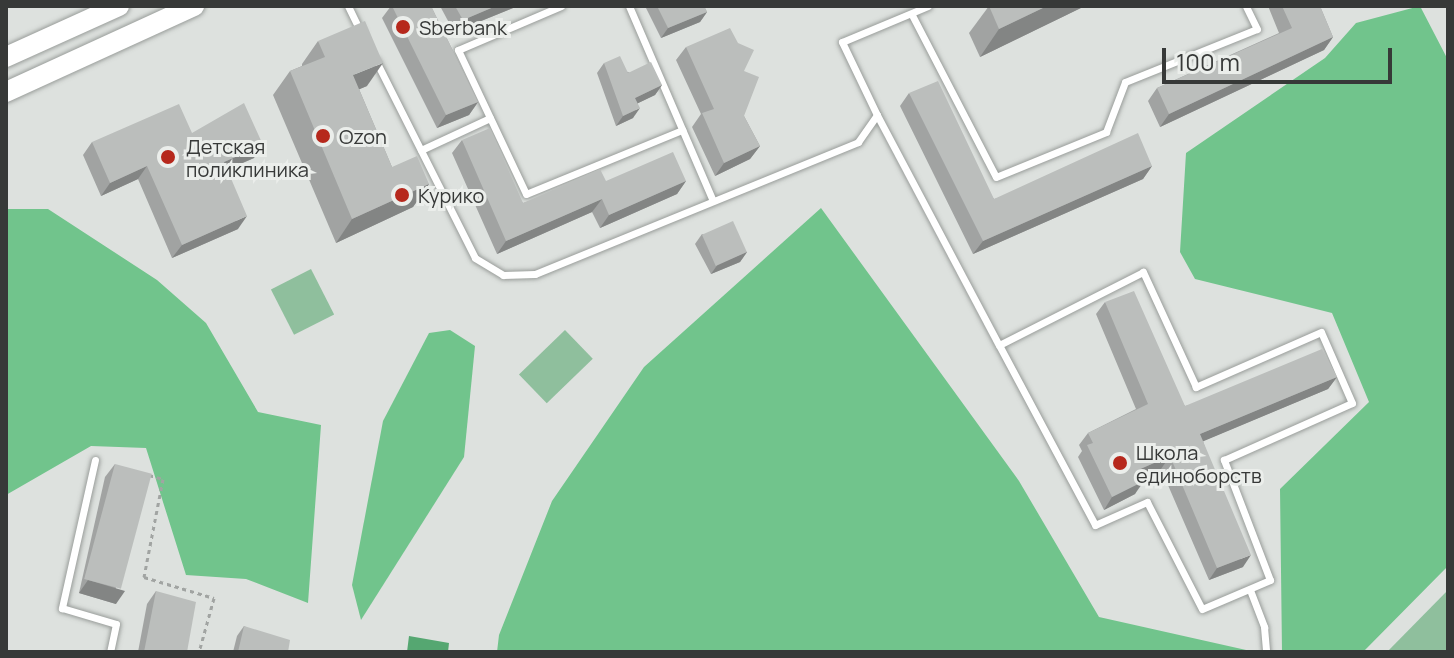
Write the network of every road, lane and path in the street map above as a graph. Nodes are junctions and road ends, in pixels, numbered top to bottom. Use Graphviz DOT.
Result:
graph roads {
  1 [pos="119,6"];
  2 [pos="194,6"];
  3 [pos="348,6"];
  4 [pos="561,6"];
  5 [pos="629,6"];
  6 [pos="928,6"];
  7 [pos="1246,6"];
  8 [pos="912,15"];
  9 [pos="6,57"];
  10 [pos="6,92"];
  11 [pos="877,115"];
  12 [pos="490,118"];
  13 [pos="682,130"];
  14 [pos="421,150"];
  15 [pos="713,201"];
  16 [pos="999,345"];
  17 [pos="95,460"];
  18 [pos="136,471"];
  19 [pos="1250,590"];
  20 [pos="110,652"];
  21 [pos="199,652"];
  22 [pos="1266,652"];
  1 -- 9 [label="main road"];
  2 -- 10 [label="main road"];
  3 -- 14 [label="lane"];
  4 -- 12 [label="lane"];
  5 -- 13 [label="lane"];
  6 -- 8 [label="lane"];
  7 -- 8 [label="lane"];
  8 -- 11 [label="lane"];
  11 -- 15 [label="lane"];
  11 -- 16 [label="lane"];
  12 -- 13 [label="lane"];
  12 -- 14 [label="lane"];
  13 -- 15 [label="lane"];
  14 -- 15 [label="lane"];
  16 -- 19 [label="lane"];
  16 -- 19 [label="lane"];
  17 -- 20 [label="lane"];
  18 -- 21 [label="path"];
  19 -- 22 [label="lane"];
}
